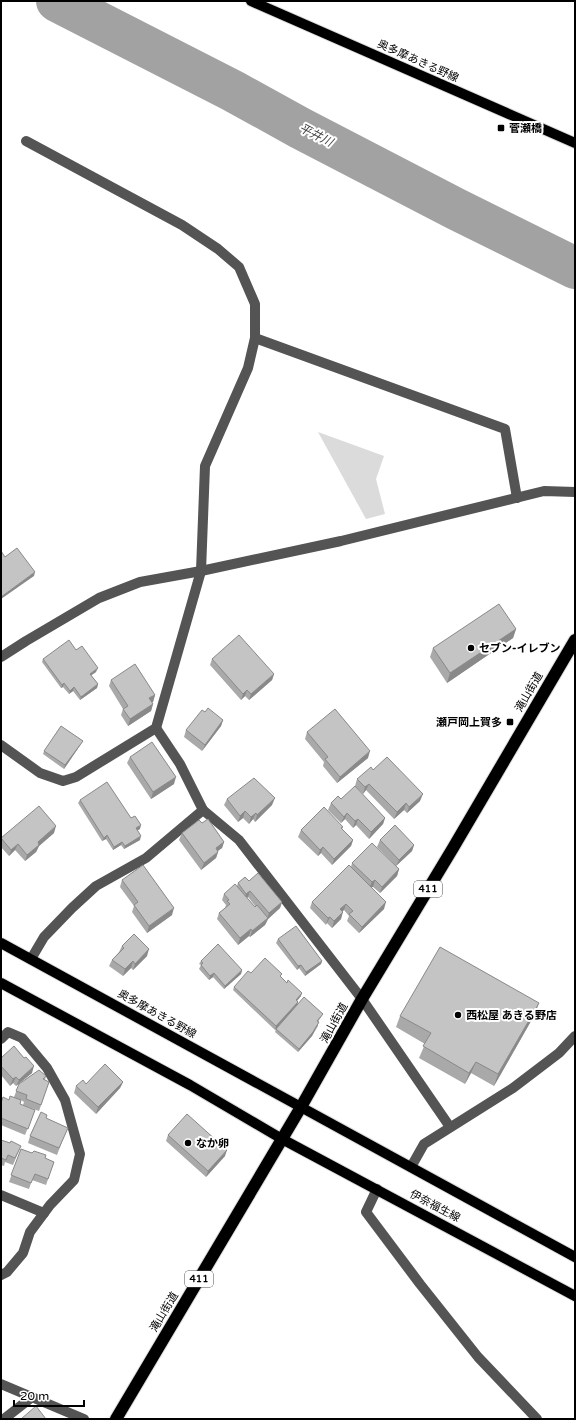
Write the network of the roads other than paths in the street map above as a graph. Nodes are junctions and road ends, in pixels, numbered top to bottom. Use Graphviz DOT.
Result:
graph roads {
  1 [pos="251,1"];
  2 [pos="26,141"];
  3 [pos="575,144"];
  4 [pos="255,338"];
  5 [pos="575,492"];
  6 [pos="517,498"];
  7 [pos="201,571"];
  8 [pos="575,640"];
  9 [pos="1,658"];
  10 [pos="156,728"];
  11 [pos="1,745"];
  12 [pos="203,810"];
  13 [pos="1,943"];
  14 [pos="31,960"];
  15 [pos="1,983"];
  16 [pos="362,999"];
  17 [pos="575,1036"];
  18 [pos="1,1039"];
  19 [pos="301,1107"];
  20 [pos="450,1127"];
  21 [pos="282,1139"];
  22 [pos="411,1167"];
  23 [pos="377,1189"];
  24 [pos="1,1195"];
  25 [pos="44,1212"];
  26 [pos="575,1257"];
  27 [pos="1,1275"];
  28 [pos="575,1296"];
  29 [pos="1,1384"];
  30 [pos="32,1397"];
  31 [pos="4,1419"];
  32 [pos="84,1419"];
  33 [pos="116,1419"];
  34 [pos="537,1419"];
  1 -- 3 [label="main road, 奥多摩あきる野線"];
  2 -- 4 [label="street"];
  4 -- 6 [label="street"];
  4 -- 7 [label="street"];
  5 -- 6 [label="street"];
  6 -- 7 [label="street"];
  7 -- 9 [label="street"];
  7 -- 10 [label="street"];
  8 -- 16 [label="highway, 滝山街道 / 411"];
  10 -- 11 [label="street"];
  10 -- 12 [label="street"];
  12 -- 14 [label="street"];
  12 -- 16 [label="street"];
  13 -- 14 [label="main road, 奥多摩あきる野線"];
  14 -- 19 [label="main road, 奥多摩あきる野線"];
  15 -- 21 [label="main road"];
  16 -- 19 [label="highway, 滝山街道 / 411"];
  16 -- 20 [label="street"];
  17 -- 20 [label="street"];
  18 -- 25 [label="street"];
  19 -- 21 [label="highway, 滝山街道 / 411"];
  19 -- 22 [label="main road, 伊奈福生線"];
  20 -- 22 [label="street"];
  21 -- 23 [label="main road, 伊奈福生線"];
  21 -- 33 [label="highway, 滝山街道 / 411"];
  22 -- 26 [label="main road, 伊奈福生線"];
  23 -- 28 [label="main road, 伊奈福生線"];
  23 -- 34 [label="street"];
  24 -- 25 [label="street"];
  25 -- 27 [label="street"];
  29 -- 30 [label="street"];
  30 -- 31 [label="street"];
  30 -- 32 [label="street"];
}
